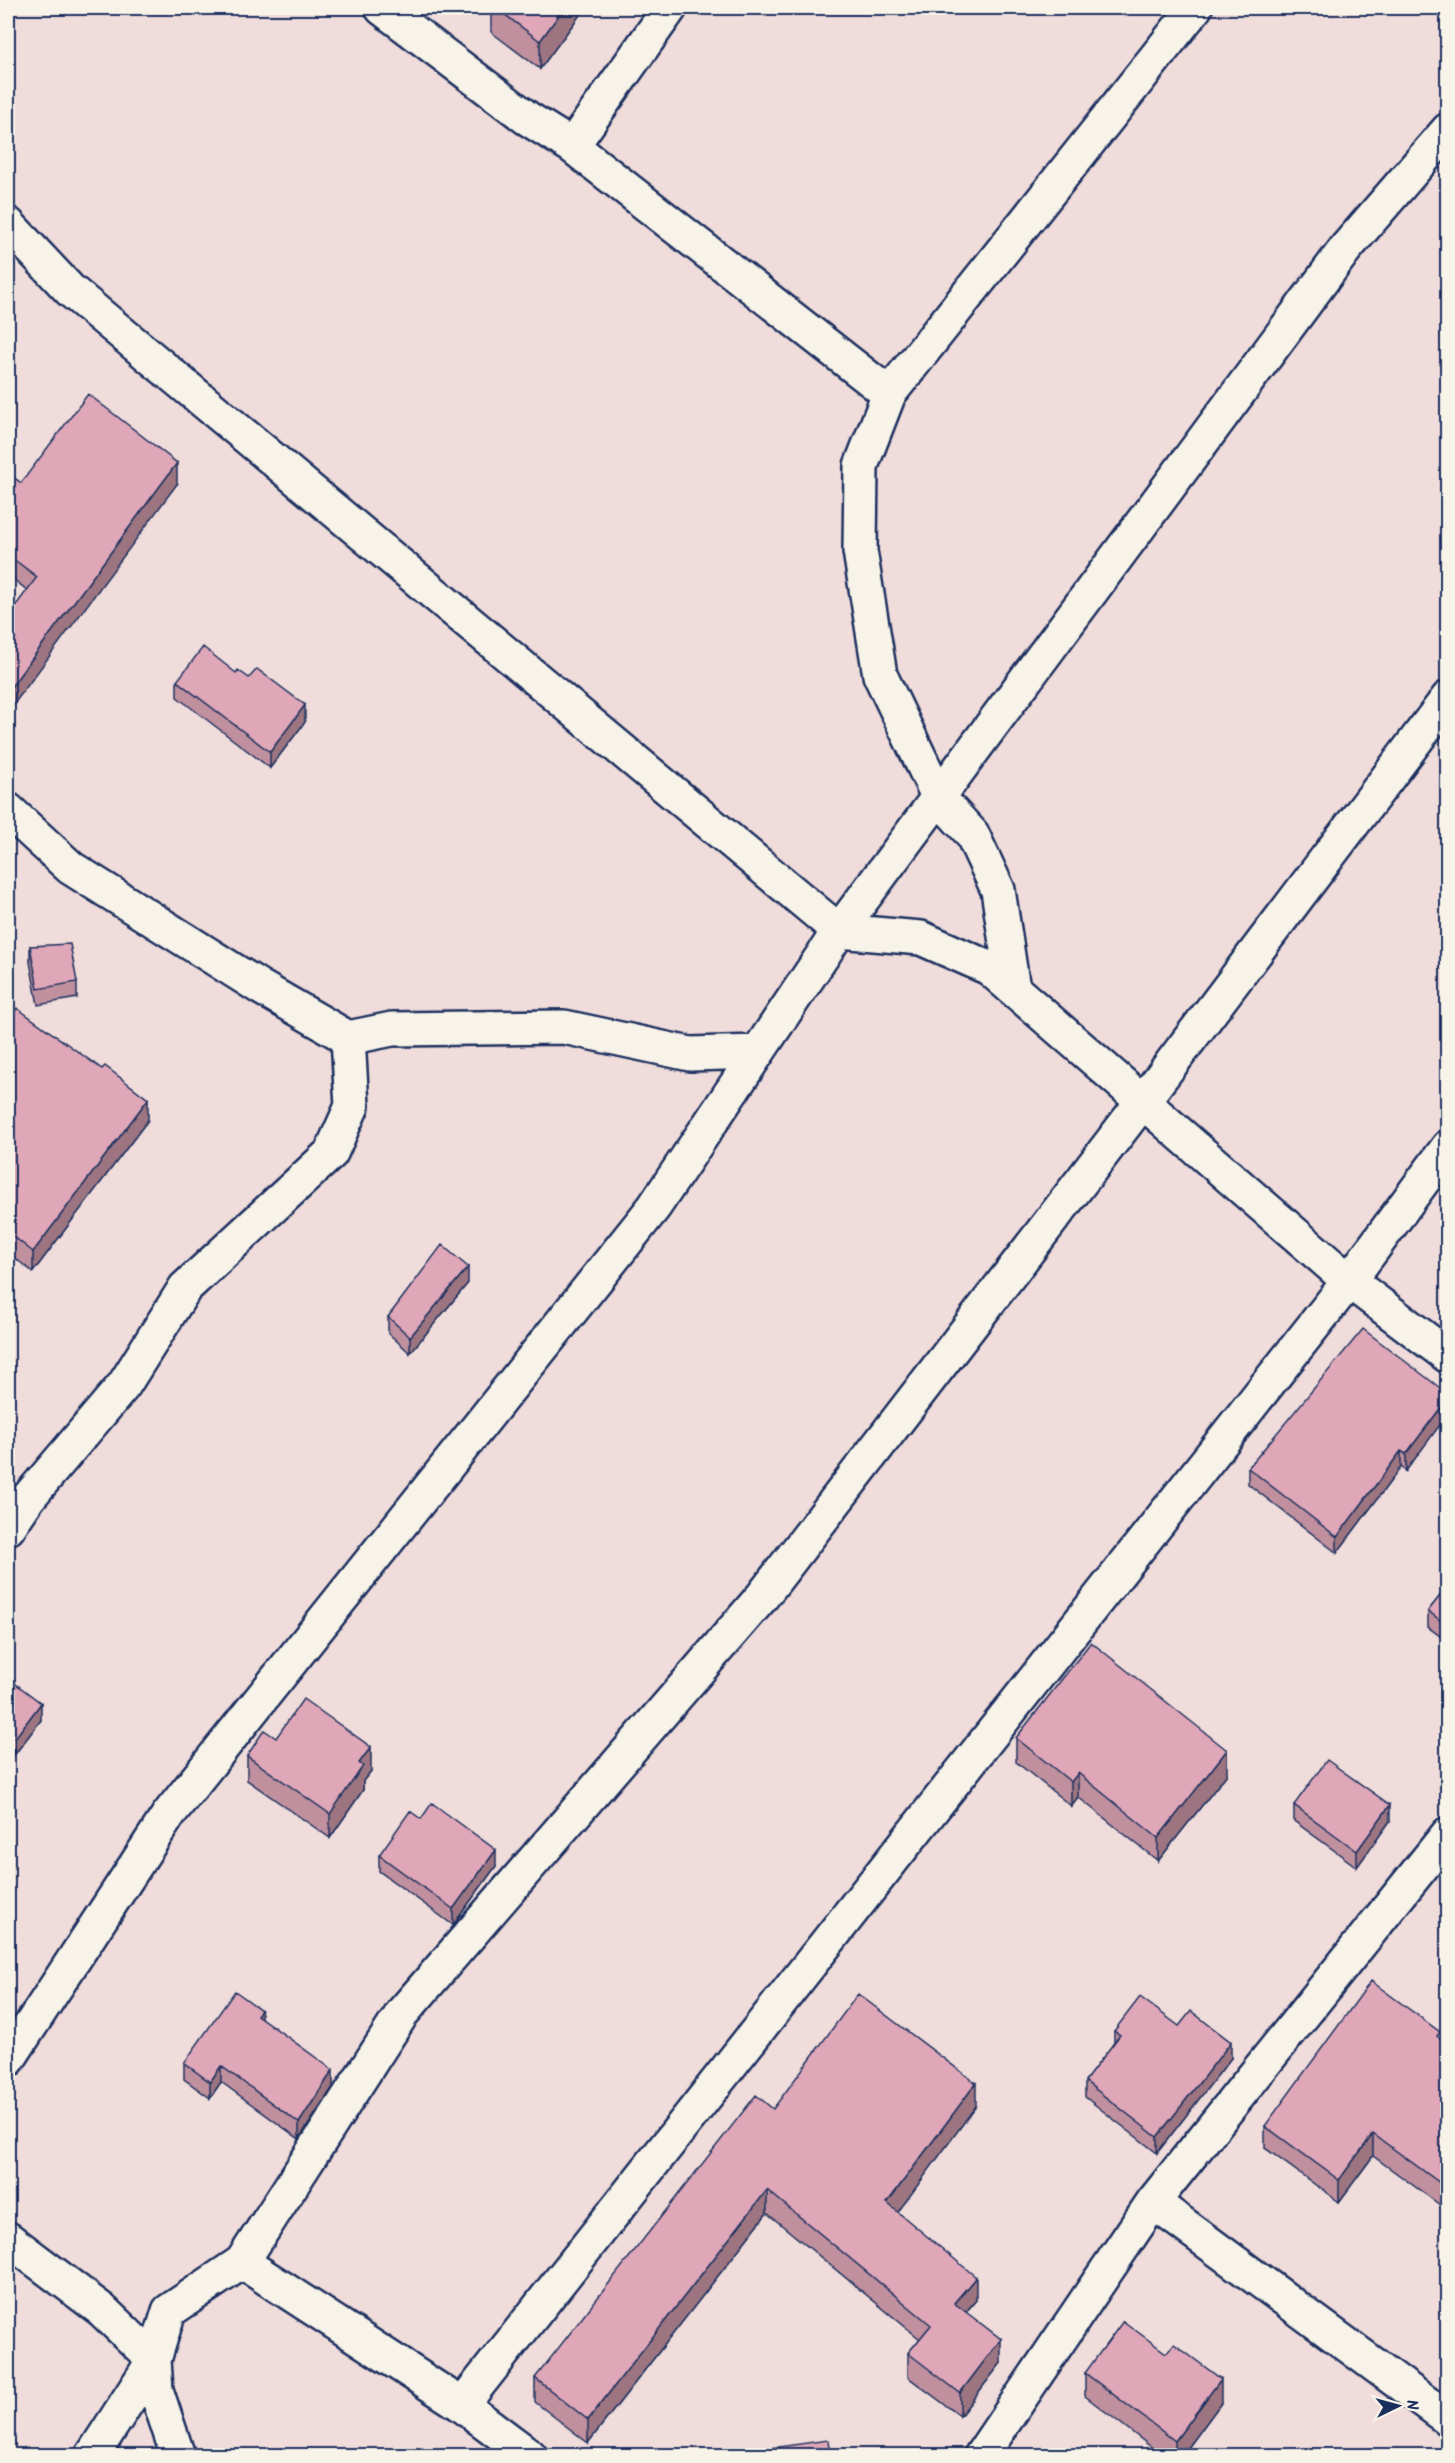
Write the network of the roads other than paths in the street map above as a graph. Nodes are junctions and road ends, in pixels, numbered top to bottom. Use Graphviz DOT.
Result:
graph roads {
  1 [pos="382,8"];
  2 [pos="670,8"];
  3 [pos="1195,8"];
  4 [pos="1448,130"];
  5 [pos="572,146"];
  6 [pos="8,224"];
  7 [pos="889,394"];
  8 [pos="1448,698"];
  9 [pos="939,798"];
  10 [pos="8,810"];
  11 [pos="839,931"];
  12 [pos="1013,989"];
  13 [pos="348,1038"];
  14 [pos="758,1052"];
  15 [pos="1143,1101"];
  16 [pos="1448,1147"];
  17 [pos="1349,1281"];
  18 [pos="1448,1356"];
  19 [pos="8,1528"];
  20 [pos="1448,1834"];
  21 [pos="8,2060"];
  22 [pos="1153,2202"];
  23 [pos="8,2239"];
  24 [pos="242,2262"];
  25 [pos="154,2360"];
  26 [pos="462,2405"];
  27 [pos="1448,2419"];
  28 [pos="92,2456"];
  29 [pos="178,2456"];
  30 [pos="530,2456"];
  31 [pos="981,2456"];
  1 -- 5 [label="street"];
  2 -- 5 [label="street"];
  3 -- 7 [label="street"];
  4 -- 9 [label="street"];
  5 -- 7 [label="street"];
  6 -- 11 [label="street"];
  7 -- 9 [label="street"];
  8 -- 15 [label="street"];
  9 -- 11 [label="street"];
  9 -- 12 [label="street"];
  10 -- 13 [label="street"];
  11 -- 12 [label="street"];
  11 -- 14 [label="street"];
  12 -- 15 [label="street"];
  13 -- 14 [label="street"];
  13 -- 19 [label="street"];
  14 -- 21 [label="street"];
  15 -- 17 [label="street"];
  15 -- 24 [label="street"];
  16 -- 17 [label="street"];
  17 -- 18 [label="street"];
  17 -- 26 [label="street"];
  20 -- 22 [label="street"];
  22 -- 27 [label="street"];
  22 -- 31 [label="street"];
  23 -- 25 [label="street"];
  24 -- 25 [label="street"];
  24 -- 26 [label="street"];
  25 -- 28 [label="street"];
  25 -- 29 [label="street"];
  26 -- 30 [label="street"];
}
